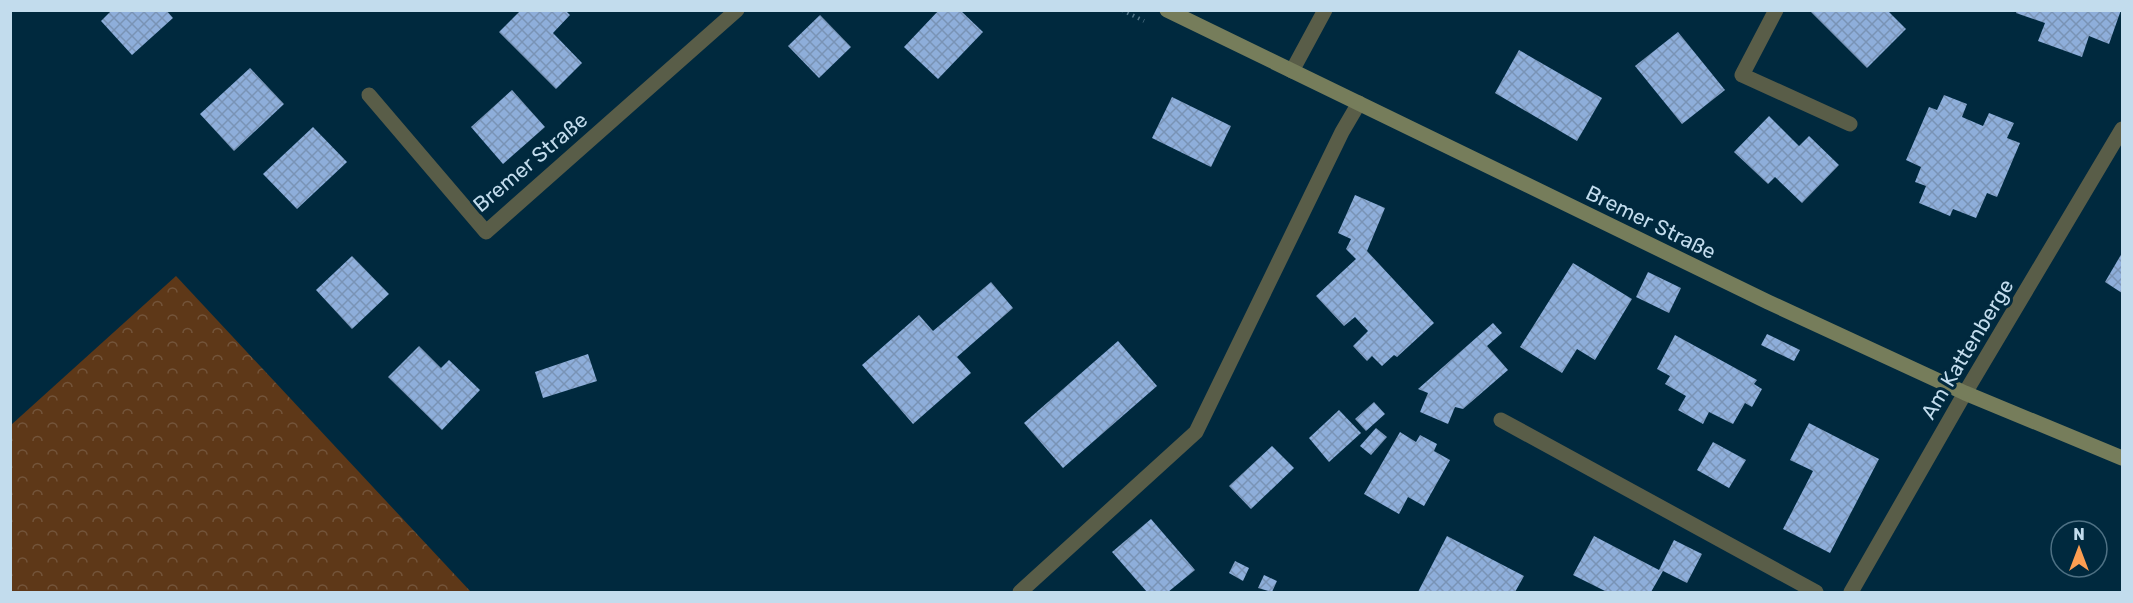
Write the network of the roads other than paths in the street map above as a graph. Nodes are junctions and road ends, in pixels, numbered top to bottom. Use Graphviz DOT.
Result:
graph roads {
  1 [pos="737,10"];
  2 [pos="1167,10"];
  3 [pos="1325,10"];
  4 [pos="1776,10"];
  5 [pos="1292,71"];
  6 [pos="369,95"];
  7 [pos="1359,103"];
  8 [pos="1850,124"];
  9 [pos="2122,129"];
  10 [pos="1965,393"];
  11 [pos="1501,420"];
  12 [pos="2122,458"];
  13 [pos="1020,592"];
  14 [pos="1815,592"];
  15 [pos="1851,592"];
  1 -- 6 [label="street, Bremer Straße"];
  2 -- 5 [label="street, Bremer Straße"];
  3 -- 5 [label="street"];
  4 -- 8 [label="street"];
  5 -- 7 [label="street, Bremer Straße"];
  7 -- 10 [label="street, Bremer Straße"];
  7 -- 13 [label="street"];
  9 -- 10 [label="street, Am Kattenberge"];
  10 -- 12 [label="street, Bremer Straße"];
  10 -- 15 [label="street, Am Kattenberge"];
  11 -- 14 [label="street"];
}
